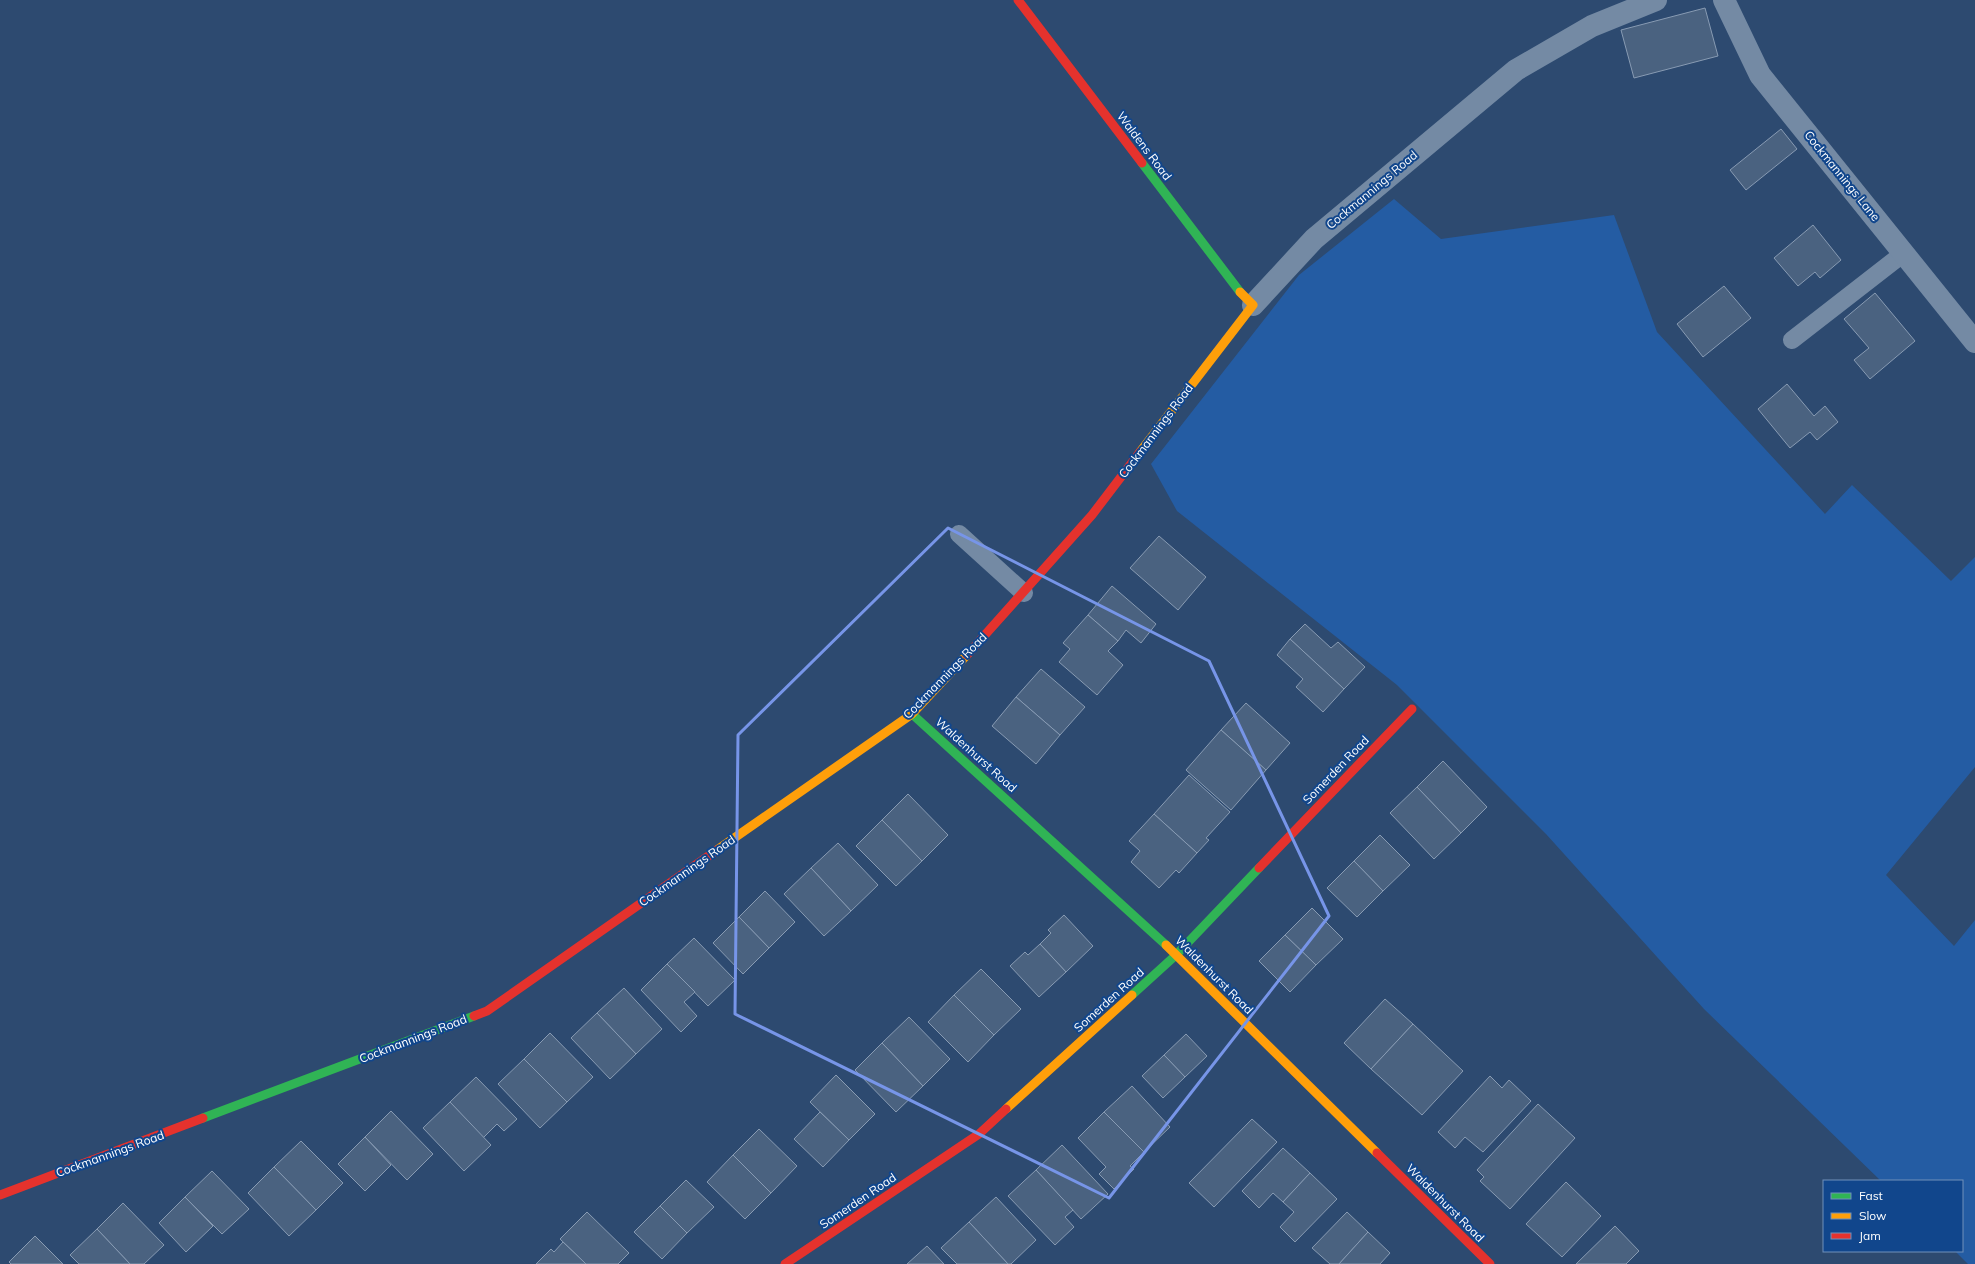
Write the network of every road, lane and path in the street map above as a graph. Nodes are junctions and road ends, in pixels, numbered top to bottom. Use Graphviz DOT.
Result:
graph roads {
  1 [pos="1018,0"];
  2 [pos="1656,0"];
  3 [pos="1724,0"];
  4 [pos="1904,253"];
  5 [pos="1253,305"];
  6 [pos="1792,340"];
  7 [pos="1975,342"];
  8 [pos="959,534"];
  9 [pos="1024,593"];
  10 [pos="1412,709"];
  11 [pos="912,714"];
  12 [pos="1176,955"];
  13 [pos="0,1195"];
  14 [pos="785,1264"];
  15 [pos="1490,1264"];
  1 -- 5 [label="street, Waldens Road"];
  2 -- 5 [label="street, Cockmannings Road"];
  3 -- 4 [label="street, Cockmannings Lane"];
  4 -- 6 [label="lane"];
  4 -- 7 [label="street, Cockmannings Lane"];
  5 -- 9 [label="street, Cockmannings Road"];
  8 -- 9 [label="lane"];
  9 -- 11 [label="street, Cockmannings Road"];
  10 -- 12 [label="street, Somerden Road"];
  11 -- 12 [label="street, Waldenhurst Road"];
  11 -- 13 [label="street, Cockmannings Road"];
  12 -- 14 [label="street, Somerden Road"];
  12 -- 15 [label="street, Waldenhurst Road"];
}
